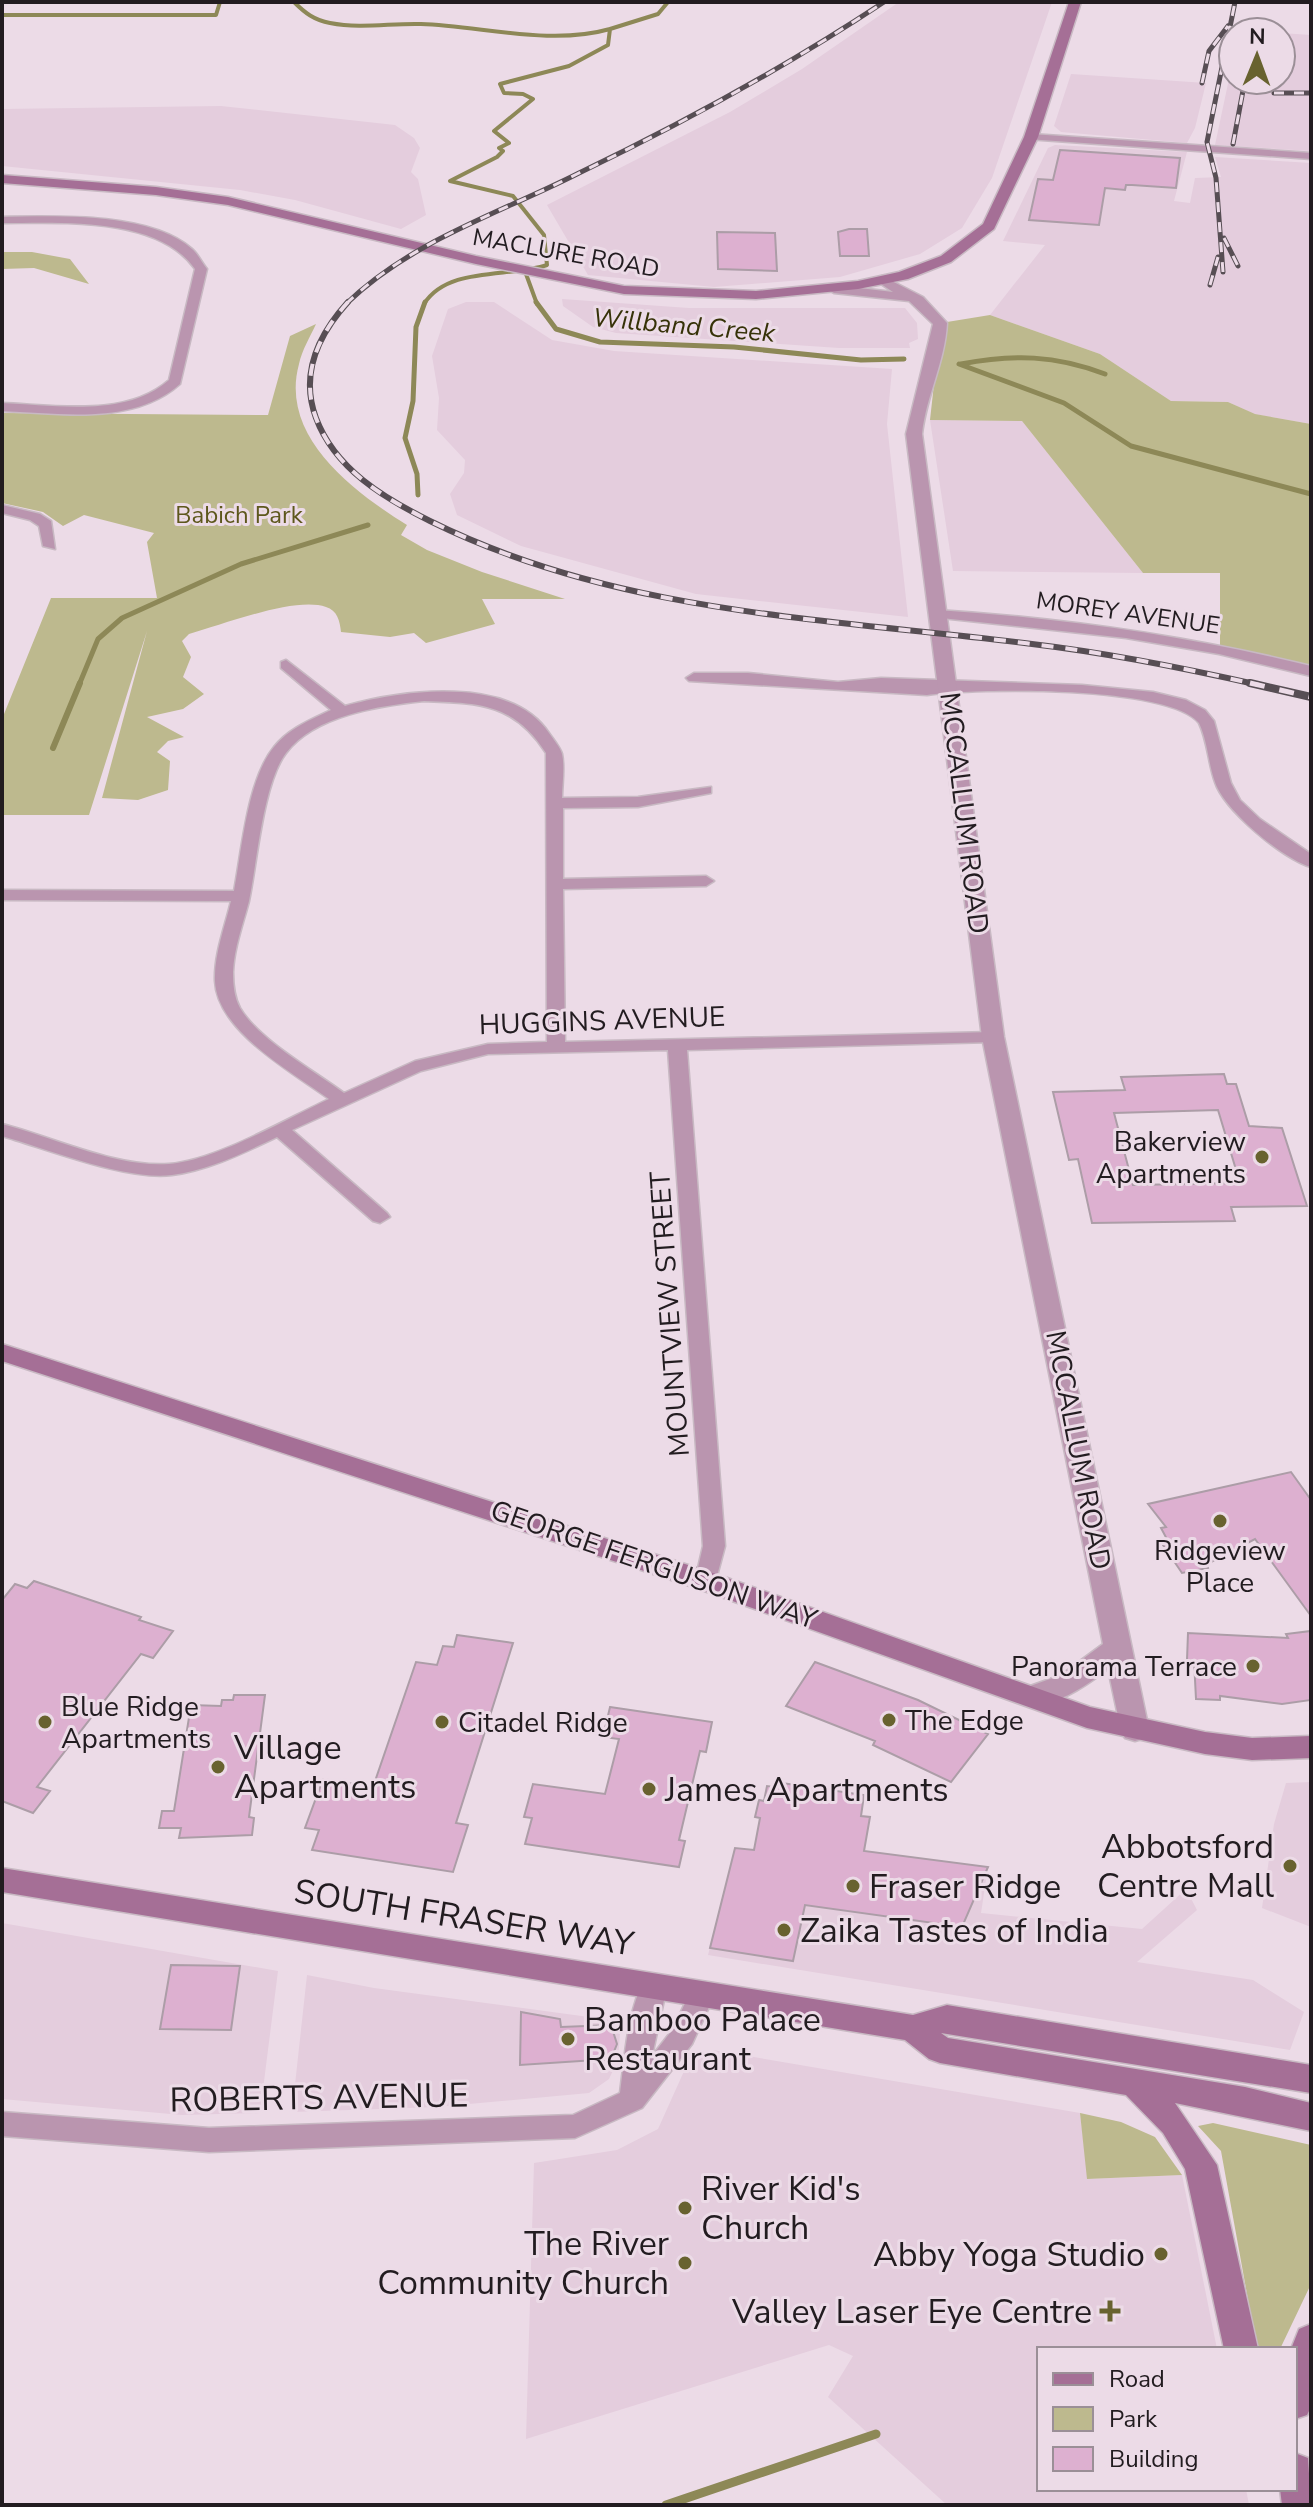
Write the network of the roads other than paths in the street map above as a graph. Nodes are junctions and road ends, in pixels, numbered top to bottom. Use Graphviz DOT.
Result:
graph roads {
  1 [pos="1075,2"];
  2 [pos="1031,137"];
  3 [pos="1311,156"];
  4 [pos="2,172"];
  5 [pos="2,179"];
  6 [pos="2,220"];
  7 [pos="388,237"];
  8 [pos="922,270"];
  9 [pos="882,280"];
  10 [pos="834,289"];
  11 [pos="918,300"];
  12 [pos="2,407"];
  13 [pos="2,509"];
  14 [pos="50,546"];
  15 [pos="937,614"];
  16 [pos="286,665"];
  17 [pos="1311,671"];
  18 [pos="694,678"];
  19 [pos="949,687"];
  20 [pos="344,713"];
  21 [pos="705,790"];
  22 [pos="555,803"];
  23 [pos="1311,862"];
  24 [pos="706,881"];
  25 [pos="555,884"];
  26 [pos="2,895"];
  27 [pos="241,896"];
  28 [pos="993,1037"];
  29 [pos="677,1043"];
  30 [pos="556,1046"];
  31 [pos="343,1101"];
  32 [pos="2,1130"];
  33 [pos="280,1130"];
  34 [pos="380,1217"];
  35 [pos="2,1352"];
  36 [pos="706,1581"];
  37 [pos="1117,1648"];
  38 [pos="1032,1696"];
  39 [pos="1135,1730"];
  40 [pos="1311,1747"];
  41 [pos="2,1880"];
  42 [pos="654,1986"];
  43 [pos="702,1994"];
  44 [pos="913,2028"];
  45 [pos="1309,2078"];
  46 [pos="1135,2083"];
  47 [pos="632,2100"];
  48 [pos="1311,2117"];
  49 [pos="2,2124"];
  50 [pos="1311,2340"];
  51 [pos="1241,2347"];
  52 [pos="1297,2395"];
  53 [pos="1311,2477"];
  54 [pos="1297,2484"];
  55 [pos="1300,2505"];
  1 -- 2 [label="main road"];
  2 -- 3 [label="street"];
  2 -- 8 [label="main road"];
  4 -- 7 [label="main road, MACLURE ROAD"];
  5 -- 7 [label="main road, MACLURE ROAD"];
  6 -- 12 [label="street"];
  7 -- 10 [label="main road, MACLURE ROAD"];
  8 -- 9 [label="main road"];
  8 -- 11 [label="street"];
  9 -- 10 [label="main road, MACLURE ROAD"];
  9 -- 11 [label="street, MCCALLUM ROAD"];
  10 -- 11 [label="street"];
  11 -- 15 [label="street, MCCALLUM ROAD"];
  13 -- 14 [label="street"];
  15 -- 17 [label="street, MOREY AVENUE"];
  15 -- 19 [label="street, MCCALLUM ROAD"];
  16 -- 20 [label="street"];
  18 -- 19 [label="street"];
  19 -- 23 [label="street"];
  19 -- 28 [label="street, MCCALLUM ROAD"];
  20 -- 22 [label="street"];
  20 -- 27 [label="street"];
  21 -- 22 [label="street"];
  22 -- 25 [label="street"];
  24 -- 25 [label="street"];
  25 -- 30 [label="street"];
  26 -- 27 [label="street"];
  27 -- 31 [label="street"];
  28 -- 29 [label="street, HUGGINS AVENUE"];
  28 -- 37 [label="street, MCCALLUM ROAD"];
  29 -- 30 [label="street, HUGGINS AVENUE"];
  29 -- 36 [label="street, MOUNTVIEW STREET"];
  30 -- 31 [label="street, HUGGINS AVENUE"];
  31 -- 33 [label="street, HUGGINS AVENUE"];
  32 -- 33 [label="street, HUGGINS AVENUE"];
  33 -- 34 [label="street"];
  35 -- 36 [label="main road, GEORGE FERGUSON WAY"];
  36 -- 38 [label="main road, GEORGE FERGUSON WAY"];
  37 -- 38 [label="street"];
  37 -- 39 [label="street, MCCALLUM ROAD"];
  38 -- 39 [label="main road, GEORGE FERGUSON WAY"];
  39 -- 40 [label="main road, GEORGE FERGUSON WAY"];
  41 -- 42 [label="main road, SOUTH FRASER WAY"];
  42 -- 43 [label="main road, SOUTH FRASER WAY"];
  42 -- 47 [label="street"];
  43 -- 44 [label="main road, SOUTH FRASER WAY"];
  43 -- 47 [label="street, ROBERTS AVENUE"];
  44 -- 45 [label="main road, SOUTH FRASER WAY"];
  44 -- 46 [label="main road, SOUTH FRASER WAY"];
  46 -- 48 [label="main road, SOUTH FRASER WAY"];
  46 -- 51 [label="main road"];
  47 -- 49 [label="street, ROBERTS AVENUE"];
  50 -- 52 [label="main road"];
  53 -- 55 [label="main road"];
  54 -- 55 [label="main road"];
}
